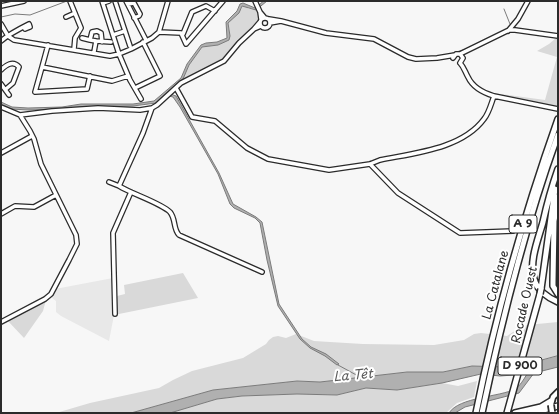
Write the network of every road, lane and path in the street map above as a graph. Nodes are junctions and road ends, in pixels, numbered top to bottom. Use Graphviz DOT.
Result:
graph roads {
  1 [pos="24,1"];
  2 [pos="70,1"];
  3 [pos="110,1"];
  4 [pos="115,1"];
  5 [pos="168,1"];
  6 [pos="223,1"];
  7 [pos="528,1"];
  8 [pos="102,2"];
  9 [pos="127,2"];
  10 [pos="256,3"];
  11 [pos="1,6"];
  12 [pos="259,10"];
  13 [pos="215,12"];
  14 [pos="75,13"];
  15 [pos="66,17"];
  16 [pos="134,18"];
  17 [pos="268,20"];
  18 [pos="261,22"];
  19 [pos="1,24"];
  20 [pos="24,26"];
  21 [pos="125,31"];
  22 [pos="507,31"];
  23 [pos="159,32"];
  24 [pos="182,34"];
  25 [pos="113,35"];
  26 [pos="192,35"];
  27 [pos="8,36"];
  28 [pos="558,36"];
  29 [pos="82,38"];
  30 [pos="90,40"];
  31 [pos="96,41"];
  32 [pos="144,41"];
  33 [pos="1,42"];
  34 [pos="102,42"];
  35 [pos="111,42"];
  36 [pos="48,45"];
  37 [pos="130,46"];
  38 [pos="74,49"];
  39 [pos="94,52"];
  40 [pos="119,54"];
  41 [pos="454,57"];
  42 [pos="461,58"];
  43 [pos="41,69"];
  44 [pos="1,70"];
  45 [pos="90,76"];
  46 [pos="128,76"];
  47 [pos="1,84"];
  48 [pos="135,88"];
  49 [pos="176,88"];
  50 [pos="6,89"];
  51 [pos="9,95"];
  52 [pos="494,96"];
  53 [pos="141,99"];
  54 [pos="1,107"];
  55 [pos="152,108"];
  56 [pos="558,109"];
  57 [pos="20,115"];
  58 [pos="558,119"];
  59 [pos="558,135"];
  60 [pos="32,136"];
  61 [pos="1,153"];
  62 [pos="370,164"];
  63 [pos="558,169"];
  64 [pos="558,176"];
  65 [pos="109,182"];
  66 [pos="120,186"];
  67 [pos="558,190"];
  68 [pos="131,192"];
  69 [pos="56,195"];
  70 [pos="558,197"];
  71 [pos="1,214"];
  72 [pos="513,231"];
  73 [pos="262,272"];
  74 [pos="541,292"];
  75 [pos="558,294"];
  76 [pos="557,301"];
  77 [pos="115,314"];
  78 [pos="1,322"];
  79 [pos="497,330"];
  80 [pos="558,392"];
  81 [pos="551,403"];
  82 [pos="558,407"];
  83 [pos="476,413"];
  84 [pos="482,413"];
  85 [pos="508,413"];
  86 [pos="515,413"];
  87 [pos="533,413"];
  88 [pos="543,413"];
  89 [pos="553,413"];
  1 -- 11 [label="street"];
  2 -- 14 [label="street"];
  3 -- 8 [label="street"];
  4 -- 21 [label="street"];
  5 -- 23 [label="street"];
  6 -- 13 [label="street"];
  7 -- 22 [label="street"];
  8 -- 25 [label="street"];
  9 -- 16 [label="street"];
  9 -- 16 [label="street"];
  10 -- 12 [label="street"];
  12 -- 17 [label="street"];
  12 -- 18 [label="street"];
  13 -- 24 [label="street"];
  13 -- 26 [label="street"];
  14 -- 15 [label="street"];
  14 -- 38 [label="street"];
  16 -- 32 [label="street"];
  17 -- 18 [label="street"];
  17 -- 18 [label="street"];
  17 -- 41 [label="street"];
  18 -- 49 [label="street"];
  19 -- 27 [label="street"];
  20 -- 27 [label="street"];
  21 -- 25 [label="street"];
  21 -- 37 [label="street"];
  22 -- 28 [label="street"];
  22 -- 42 [label="street"];
  23 -- 24 [label="street"];
  23 -- 32 [label="street"];
  24 -- 26 [label="street"];
  24 -- 26 [label="street"];
  25 -- 40 [label="street"];
  27 -- 33 [label="street"];
  27 -- 36 [label="street"];
  29 -- 30 [label="street"];
  30 -- 31 [label="street"];
  30 -- 34 [label="street"];
  31 -- 34 [label="street"];
  31 -- 39 [label="street"];
  32 -- 40 [label="street"];
  32 -- 48 [label="street"];
  34 -- 35 [label="street"];
  36 -- 38 [label="street"];
  36 -- 43 [label="street"];
  38 -- 39 [label="street"];
  39 -- 40 [label="street"];
  40 -- 46 [label="street"];
  41 -- 42 [label="street"];
  41 -- 42 [label="street"];
  42 -- 52 [label="street"];
  43 -- 45 [label="street"];
  43 -- 45 [label="street"];
  44 -- 50 [label="street"];
  45 -- 46 [label="street"];
  46 -- 48 [label="street"];
  47 -- 50 [label="street"];
  48 -- 53 [label="street"];
  49 -- 55 [label="street"];
  49 -- 62 [label="street"];
  50 -- 51 [label="street"];
  52 -- 56 [label="street"];
  52 -- 62 [label="street"];
  54 -- 57 [label="street"];
  55 -- 57 [label="street"];
  55 -- 66 [label="street"];
  57 -- 60 [label="street"];
  58 -- 79 [label="highway, La Catalane / A 9"];
  59 -- 79 [label="highway, La Catalane / A 9"];
  60 -- 61 [label="street"];
  60 -- 69 [label="street"];
  62 -- 72 [label="street"];
  63 -- 76 [label="highway"];
  64 -- 74 [label="highway, Rocade Ouest / D 900"];
  65 -- 66 [label="street"];
  66 -- 68 [label="street"];
  67 -- 74 [label="highway, Rocade Ouest / D 900"];
  68 -- 73 [label="street"];
  68 -- 77 [label="street"];
  69 -- 71 [label="street"];
  69 -- 78 [label="street"];
  70 -- 75 [label="highway"];
  74 -- 85 [label="highway, Rocade Ouest / D 900"];
  79 -- 83 [label="highway, La Catalane / A 9"];
  79 -- 84 [label="highway, La Catalane / A 9"];
  80 -- 81 [label="main road"];
  81 -- 86 [label="highway"];
  81 -- 89 [label="main road, bridge"];
  82 -- 87 [label="highway"];
  82 -- 88 [label="highway"];
}
